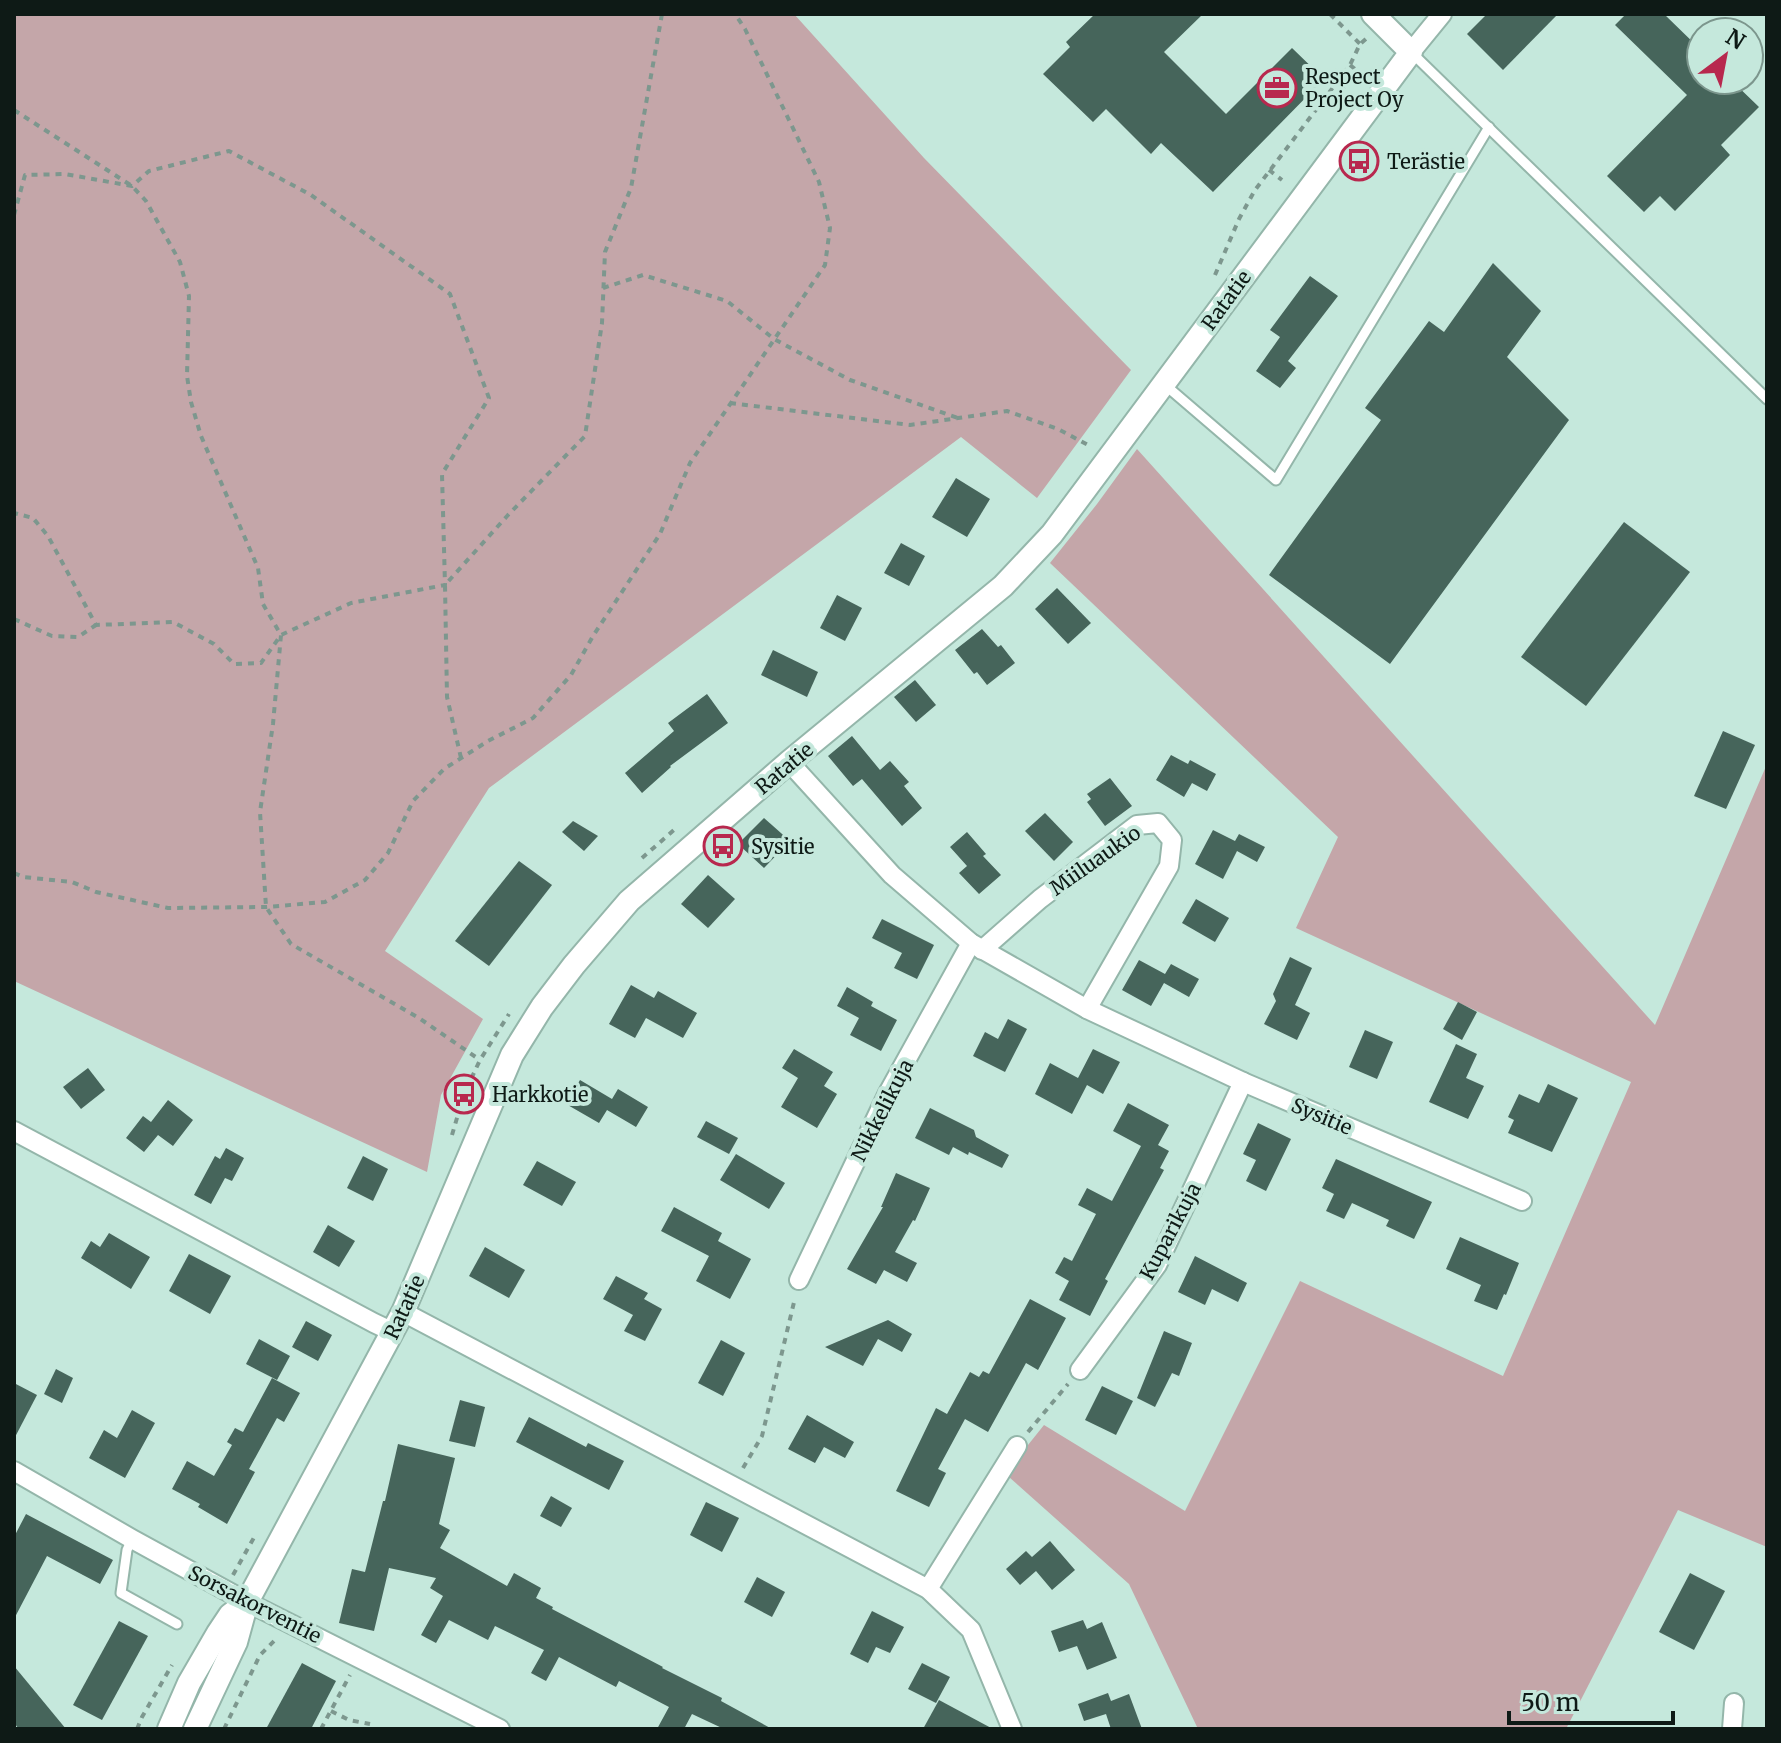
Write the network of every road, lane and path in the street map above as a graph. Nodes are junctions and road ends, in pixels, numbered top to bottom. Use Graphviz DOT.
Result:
graph roads {
  1 [pos="662,14"];
  2 [pos="735,14"];
  3 [pos="1330,14"];
  4 [pos="1442,14"];
  5 [pos="1378,18"];
  6 [pos="1360,44"];
  7 [pos="1411,52"];
  8 [pos="1350,65"];
  9 [pos="1368,80"];
  10 [pos="14,110"];
  11 [pos="1489,127"];
  12 [pos="1269,170"];
  13 [pos="1282,180"];
  14 [pos="132,186"];
  15 [pos="14,215"];
  16 [pos="1210,283"];
  17 [pos="603,288"];
  18 [pos="774,339"];
  19 [pos="1164,384"];
  20 [pos="1767,399"];
  21 [pos="730,403"];
  22 [pos="958,418"];
  23 [pos="1092,447"];
  24 [pos="14,513"];
  25 [pos="445,585"];
  26 [pos="14,619"];
  27 [pos="96,625"];
  28 [pos="281,635"];
  29 [pos="461,758"];
  30 [pos="789,762"];
  31 [pos="676,828"];
  32 [pos="638,861"];
  33 [pos="14,873"];
  34 [pos="266,907"];
  35 [pos="977,946"];
  36 [pos="516,1005"];
  37 [pos="1087,1009"];
  38 [pos="480,1060"];
  39 [pos="1243,1082"];
  40 [pos="14,1131"];
  41 [pos="452,1136"];
  42 [pos="1522,1201"];
  43 [pos="799,1280"];
  44 [pos="398,1322"];
  45 [pos="1080,1370"];
  46 [pos="1017,1446"];
  47 [pos="14,1471"];
  48 [pos="732,1486"];
  49 [pos="262,1523"];
  50 [pos="132,1539"];
  51 [pos="928,1589"];
  52 [pos="225,1590"];
  53 [pos="247,1602"];
  54 [pos="286,1621"];
  55 [pos="177,1624"];
  56 [pos="177,1659"];
  57 [pos="351,1672"];
  58 [pos="1734,1703"];
  59 [pos="331,1711"];
  60 [pos="370,1724"];
  61 [pos="494,1728"];
  62 [pos="137,1729"];
  63 [pos="169,1729"];
  64 [pos="195,1729"];
  65 [pos="224,1729"];
  66 [pos="321,1729"];
  67 [pos="1012,1729"];
  68 [pos="1732,1729"];
  1 -- 17 [label="path"];
  2 -- 18 [label="path"];
  3 -- 6 [label="path"];
  4 -- 7 [label="street, Ratatie"];
  5 -- 6 [label="path"];
  5 -- 7 [label="street"];
  6 -- 8 [label="path"];
  7 -- 11 [label="lane"];
  7 -- 19 [label="street, Ratatie"];
  8 -- 9 [label="path"];
  8 -- 12 [label="path"];
  10 -- 14 [label="path"];
  11 -- 19 [label="lane"];
  11 -- 20 [label="lane"];
  12 -- 13 [label="path"];
  12 -- 16 [label="path"];
  14 -- 15 [label="path"];
  14 -- 25 [label="path"];
  14 -- 28 [label="path"];
  17 -- 18 [label="path"];
  17 -- 25 [label="path"];
  18 -- 21 [label="path"];
  18 -- 22 [label="path"];
  19 -- 30 [label="street, Ratatie"];
  21 -- 22 [label="path"];
  21 -- 29 [label="path"];
  22 -- 23 [label="path"];
  24 -- 27 [label="path"];
  25 -- 28 [label="path"];
  25 -- 29 [label="path"];
  26 -- 27 [label="path"];
  27 -- 28 [label="path"];
  28 -- 34 [label="path"];
  29 -- 34 [label="path"];
  30 -- 35 [label="street, Sysitie"];
  30 -- 44 [label="street, Ratatie"];
  31 -- 32 [label="path"];
  33 -- 34 [label="path"];
  34 -- 38 [label="path"];
  35 -- 37 [label="street, Sysitie"];
  35 -- 37 [label="street, Miiluaukio"];
  35 -- 43 [label="street, Nikkelikuja"];
  36 -- 38 [label="path"];
  37 -- 39 [label="street, Sysitie"];
  38 -- 41 [label="path"];
  39 -- 42 [label="street, Sysitie"];
  39 -- 45 [label="street, Kuparikuja"];
  40 -- 44 [label="street"];
  43 -- 48 [label="path"];
  44 -- 48 [label="street"];
  44 -- 53 [label="street, Ratatie"];
  45 -- 46 [label="path"];
  46 -- 51 [label="street"];
  47 -- 50 [label="street, Sorsakorventie"];
  48 -- 51 [label="street"];
  49 -- 52 [label="path"];
  50 -- 52 [label="street, Sorsakorventie"];
  50 -- 55 [label="lane"];
  51 -- 67 [label="street"];
  52 -- 53 [label="street, Sorsakorventie"];
  53 -- 54 [label="street, Sorsakorventie"];
  53 -- 63 [label="street, Ratatie"];
  53 -- 64 [label="street, Ratatie"];
  54 -- 61 [label="street, Sorsakorventie"];
  54 -- 65 [label="path"];
  56 -- 62 [label="path"];
  57 -- 59 [label="path"];
  58 -- 68 [label="street"];
  59 -- 60 [label="path"];
  59 -- 66 [label="path"];
}
